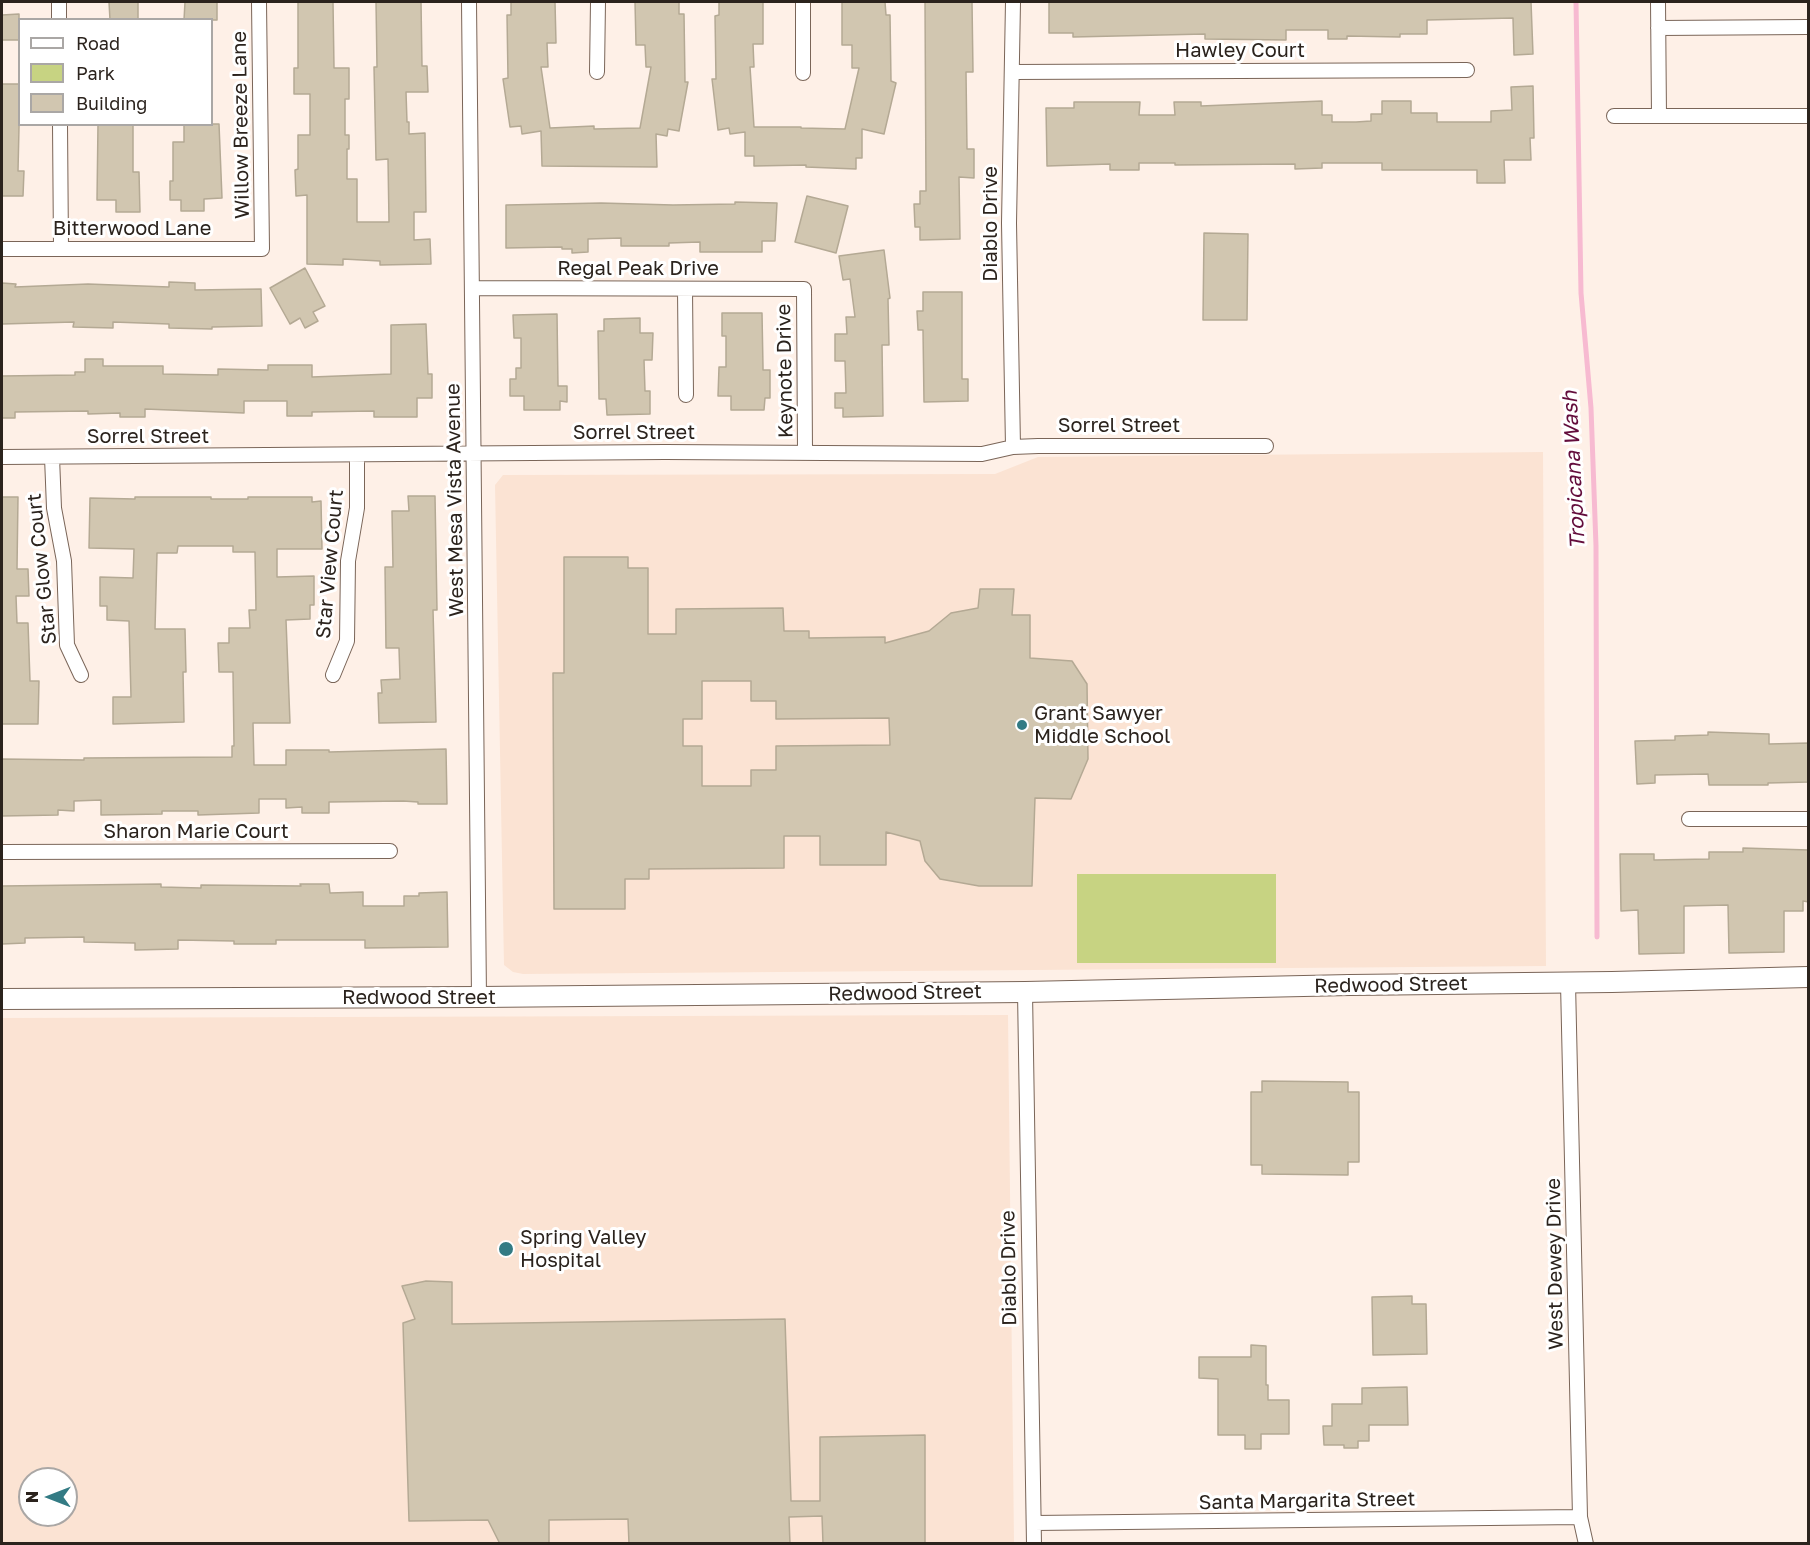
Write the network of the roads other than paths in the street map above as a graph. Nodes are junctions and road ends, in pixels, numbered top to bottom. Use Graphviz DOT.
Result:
graph roads {
  1 [pos="59,2"];
  2 [pos="259,2"];
  3 [pos="469,2"];
  4 [pos="598,2"];
  5 [pos="803,2"];
  6 [pos="1012,2"];
  7 [pos="1658,2"];
  8 [pos="59,18"];
  9 [pos="1809,27"];
  10 [pos="1658,28"];
  11 [pos="1467,70"];
  12 [pos="597,72"];
  13 [pos="1012,72"];
  14 [pos="803,73"];
  15 [pos="1614,116"];
  16 [pos="1659,116"];
  17 [pos="1809,116"];
  18 [pos="60,126"];
  19 [pos="2,249"];
  20 [pos="61,249"];
  21 [pos="262,249"];
  22 [pos="472,288"];
  23 [pos="685,289"];
  24 [pos="804,289"];
  25 [pos="686,395"];
  26 [pos="1266,446"];
  27 [pos="1013,447"];
  28 [pos="805,452"];
  29 [pos="474,453"];
  30 [pos="357,454"];
  31 [pos="52,457"];
  32 [pos="2,458"];
  33 [pos="81,675"];
  34 [pos="333,675"];
  35 [pos="1689,819"];
  36 [pos="1809,819"];
  37 [pos="390,851"];
  38 [pos="2,852"];
  39 [pos="1809,977"];
  40 [pos="1568,983"];
  41 [pos="1025,992"];
  42 [pos="479,998"];
  43 [pos="2,999"];
  44 [pos="1580,1517"];
  45 [pos="1034,1523"];
  46 [pos="1034,1544"];
  47 [pos="1586,1544"];
  1 -- 8 [label="street"];
  2 -- 21 [label="street, Willow Breeze Lane"];
  3 -- 22 [label="street, West Mesa Vista Avenue"];
  4 -- 12 [label="street"];
  5 -- 14 [label="street"];
  6 -- 13 [label="street, Diablo Drive"];
  7 -- 10 [label="street"];
  9 -- 10 [label="street"];
  10 -- 16 [label="street"];
  11 -- 13 [label="street, Hawley Court"];
  13 -- 27 [label="street, Diablo Drive"];
  15 -- 16 [label="street"];
  16 -- 17 [label="street"];
  18 -- 20 [label="street"];
  19 -- 20 [label="street, Bitterwood Lane"];
  20 -- 21 [label="street, Bitterwood Lane"];
  22 -- 23 [label="street, Regal Peak Drive"];
  22 -- 29 [label="street, West Mesa Vista Avenue"];
  23 -- 24 [label="street, Regal Peak Drive"];
  23 -- 25 [label="street"];
  24 -- 28 [label="street, Keynote Drive"];
  26 -- 27 [label="street, Sorrel Street"];
  27 -- 28 [label="street, Sorrel Street"];
  28 -- 29 [label="street, Sorrel Street"];
  29 -- 30 [label="street, Sorrel Street"];
  29 -- 42 [label="street, West Mesa Vista Avenue"];
  30 -- 31 [label="street, Sorrel Street"];
  30 -- 34 [label="street, Star View Court"];
  31 -- 32 [label="street, Sorrel Street"];
  31 -- 33 [label="street, Star Glow Court"];
  35 -- 36 [label="street"];
  37 -- 38 [label="street, Sharon Marie Court"];
  39 -- 40 [label="street, Redwood Street"];
  40 -- 41 [label="street, Redwood Street"];
  40 -- 44 [label="street, West Dewey Drive"];
  41 -- 42 [label="street, Redwood Street"];
  41 -- 45 [label="street, Diablo Drive"];
  42 -- 43 [label="street, Redwood Street"];
  44 -- 45 [label="street, Santa Margarita Street"];
  44 -- 47 [label="street, West Dewey Drive"];
  45 -- 46 [label="street, Diablo Drive"];
}
